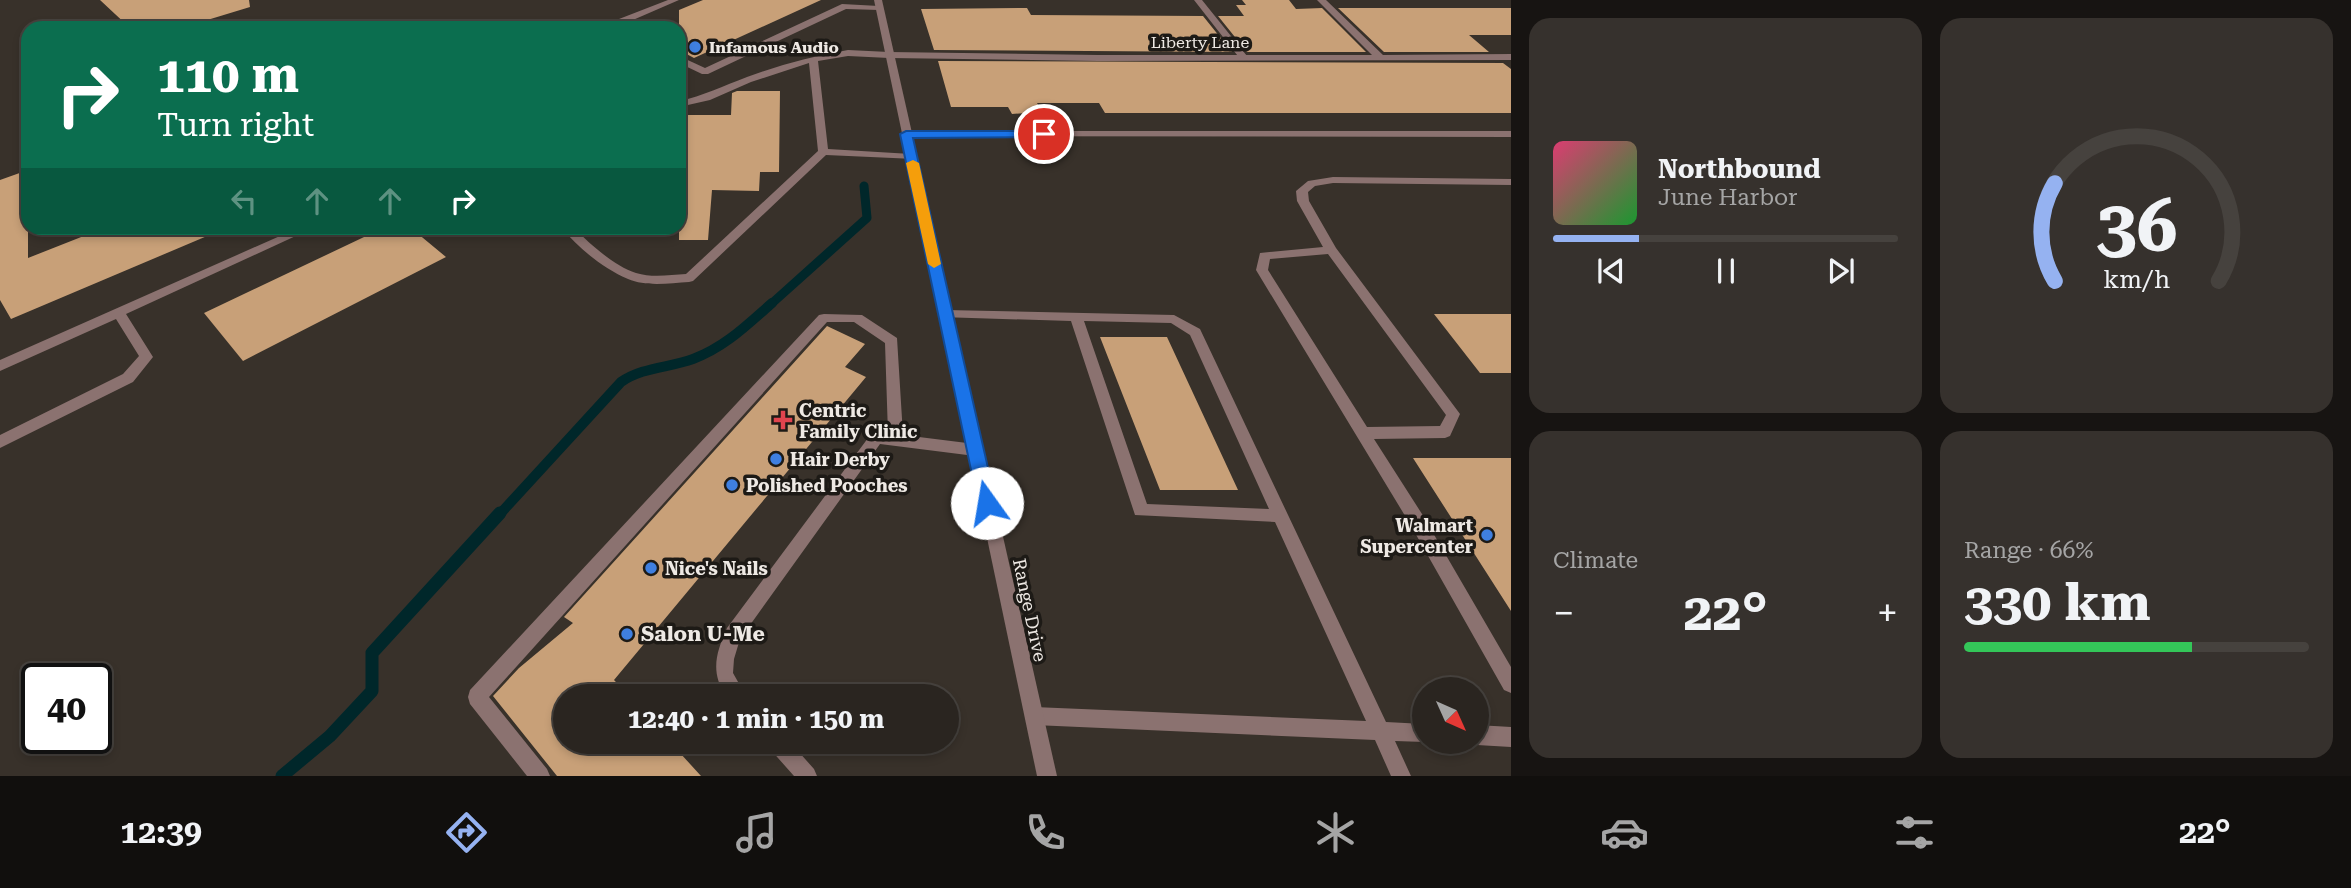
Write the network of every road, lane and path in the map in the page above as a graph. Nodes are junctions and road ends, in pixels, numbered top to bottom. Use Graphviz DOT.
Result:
graph roads {
  1 [pos="675,0"];
  2 [pos="1198,0"];
  3 [pos="1321,0"];
  4 [pos="842,3"];
  5 [pos="879,4"];
  6 [pos="622,21"];
  7 [pos="888,55"];
  8 [pos="1380,57"];
  9 [pos="1511,57"];
  10 [pos="1244,58"];
  11 [pos="813,59"];
  12 [pos="686,62"];
  13 [pos="686,102"];
  14 [pos="906,134"];
  15 [pos="1511,135"];
  16 [pos="823,152"];
  17 [pos="911,158"];
  18 [pos="1511,182"];
  19 [pos="292,235"];
  20 [pos="575,235"];
  21 [pos="1331,250"];
  22 [pos="119,313"];
  23 [pos="945,314"];
  24 [pos="1076,317"];
  25 [pos="0,366"];
  26 [pos="1363,433"];
  27 [pos="896,440"];
  28 [pos="0,442"];
  29 [pos="975,450"];
  30 [pos="1280,516"];
  31 [pos="726,684"];
  32 [pos="1511,684"];
  33 [pos="1034,716"];
  34 [pos="1380,731"];
  35 [pos="1412,732"];
  36 [pos="1489,736"];
  37 [pos="1511,737"];
  38 [pos="788,754"];
  39 [pos="540,776"];
  40 [pos="807,776"];
  41 [pos="1047,776"];
  42 [pos="1401,776"];
  1 -- 6 [label="street"];
  2 -- 10 [label="street"];
  3 -- 8 [label="street"];
  4 -- 5 [label="street"];
  4 -- 12 [label="street"];
  5 -- 7 [label="street, Range Drive"];
  7 -- 10 [label="street, Liberty Lane"];
  7 -- 11 [label="street, Liberty Lane"];
  7 -- 14 [label="street, Range Drive"];
  8 -- 9 [label="street, Liberty Lane"];
  8 -- 10 [label="street, Liberty Lane"];
  11 -- 13 [label="street, Liberty Lane"];
  11 -- 16 [label="street"];
  14 -- 15 [label="street"];
  14 -- 17 [label="street, Range Drive"];
  16 -- 17 [label="street"];
  16 -- 20 [label="street"];
  17 -- 23 [label="street, Range Drive"];
  18 -- 21 [label="street"];
  19 -- 22 [label="street"];
  21 -- 26 [label="street"];
  21 -- 26 [label="street"];
  22 -- 25 [label="street"];
  22 -- 28 [label="street"];
  23 -- 24 [label="street"];
  23 -- 29 [label="street, Range Drive"];
  24 -- 30 [label="street"];
  24 -- 30 [label="street"];
  26 -- 32 [label="street"];
  27 -- 29 [label="street"];
  27 -- 31 [label="street"];
  27 -- 39 [label="street"];
  29 -- 33 [label="street, Range Drive"];
  30 -- 34 [label="street"];
  33 -- 34 [label="street"];
  33 -- 41 [label="street, Range Drive"];
  34 -- 35 [label="street"];
  34 -- 42 [label="street"];
  36 -- 37 [label="street"];
  38 -- 40 [label="street"];
}
